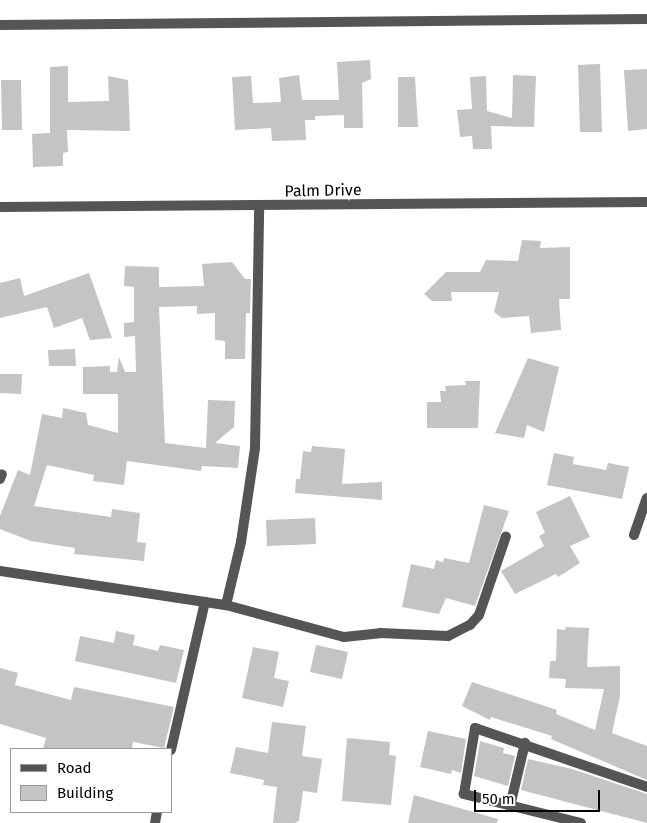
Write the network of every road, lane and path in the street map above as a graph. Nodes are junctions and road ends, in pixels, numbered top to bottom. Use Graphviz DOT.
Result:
graph roads {
  1 [pos="647,19"];
  2 [pos="0,25"];
  3 [pos="647,202"];
  4 [pos="259,206"];
  5 [pos="0,207"];
  6 [pos="647,498"];
  7 [pos="634,535"];
  8 [pos="506,536"];
  9 [pos="0,572"];
  10 [pos="205,602"];
  11 [pos="226,605"];
  12 [pos="525,743"];
  13 [pos="171,748"];
  14 [pos="647,788"];
  15 [pos="510,806"];
  16 [pos="581,823"];
  1 -- 2 [label="street"];
  3 -- 4 [label="street, Palm Drive"];
  4 -- 5 [label="street, Palm Drive"];
  4 -- 11 [label="street"];
  6 -- 7 [label="street"];
  8 -- 11 [label="street"];
  9 -- 10 [label="street"];
  10 -- 11 [label="street"];
  10 -- 13 [label="street"];
  12 -- 14 [label="street"];
  12 -- 15 [label="street"];
  12 -- 15 [label="street"];
  15 -- 16 [label="street"];
}
